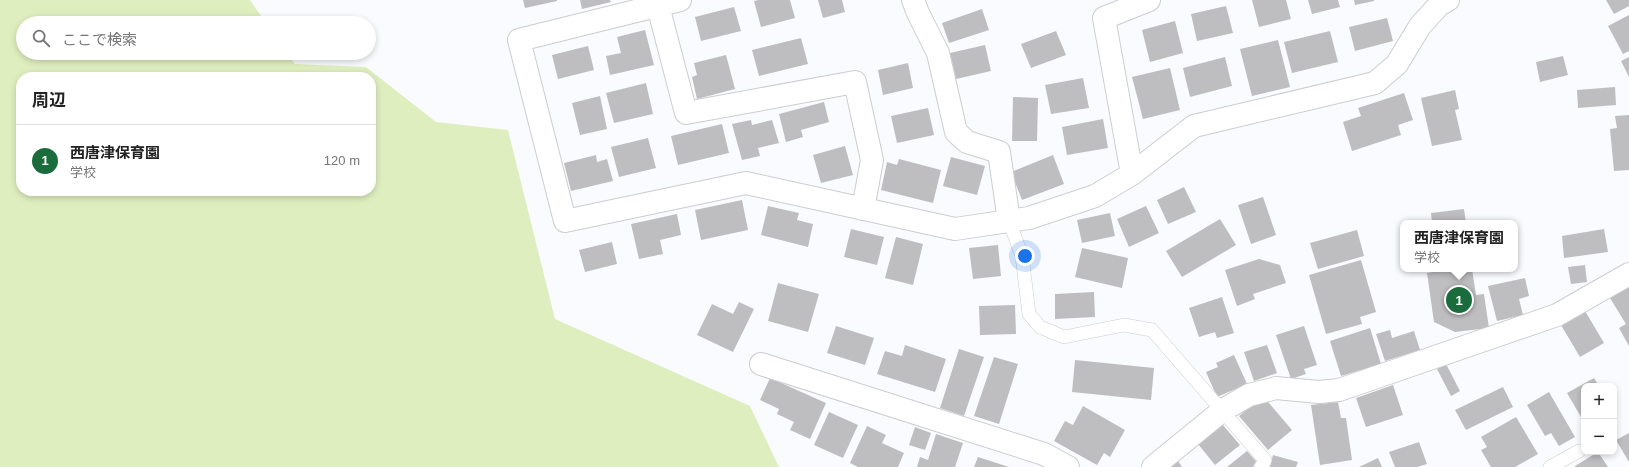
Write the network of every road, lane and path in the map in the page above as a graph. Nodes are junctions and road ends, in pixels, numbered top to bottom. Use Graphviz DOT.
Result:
graph roads {
  1 [pos="680,0"];
  2 [pos="913,0"];
  3 [pos="1149,0"];
  4 [pos="1448,0"];
  5 [pos="658,6"];
  6 [pos="1132,174"];
  7 [pos="863,209"];
  8 [pos="1009,221"];
  9 [pos="1629,274"];
  10 [pos="761,364"];
  11 [pos="1222,410"];
  12 [pos="1579,451"];
  13 [pos="1068,467"];
  14 [pos="1153,467"];
  15 [pos="1262,467"];
  16 [pos="1550,467"];
  1 -- 5 [label="street"];
  2 -- 8 [label="street"];
  3 -- 6 [label="street"];
  4 -- 6 [label="street"];
  5 -- 7 [label="street"];
  5 -- 7 [label="street"];
  6 -- 8 [label="street"];
  7 -- 8 [label="street"];
  8 -- 11 [label="lane"];
  9 -- 11 [label="street"];
  10 -- 13 [label="street"];
  11 -- 14 [label="street"];
  11 -- 15 [label="lane"];
  12 -- 16 [label="lane"];
}
